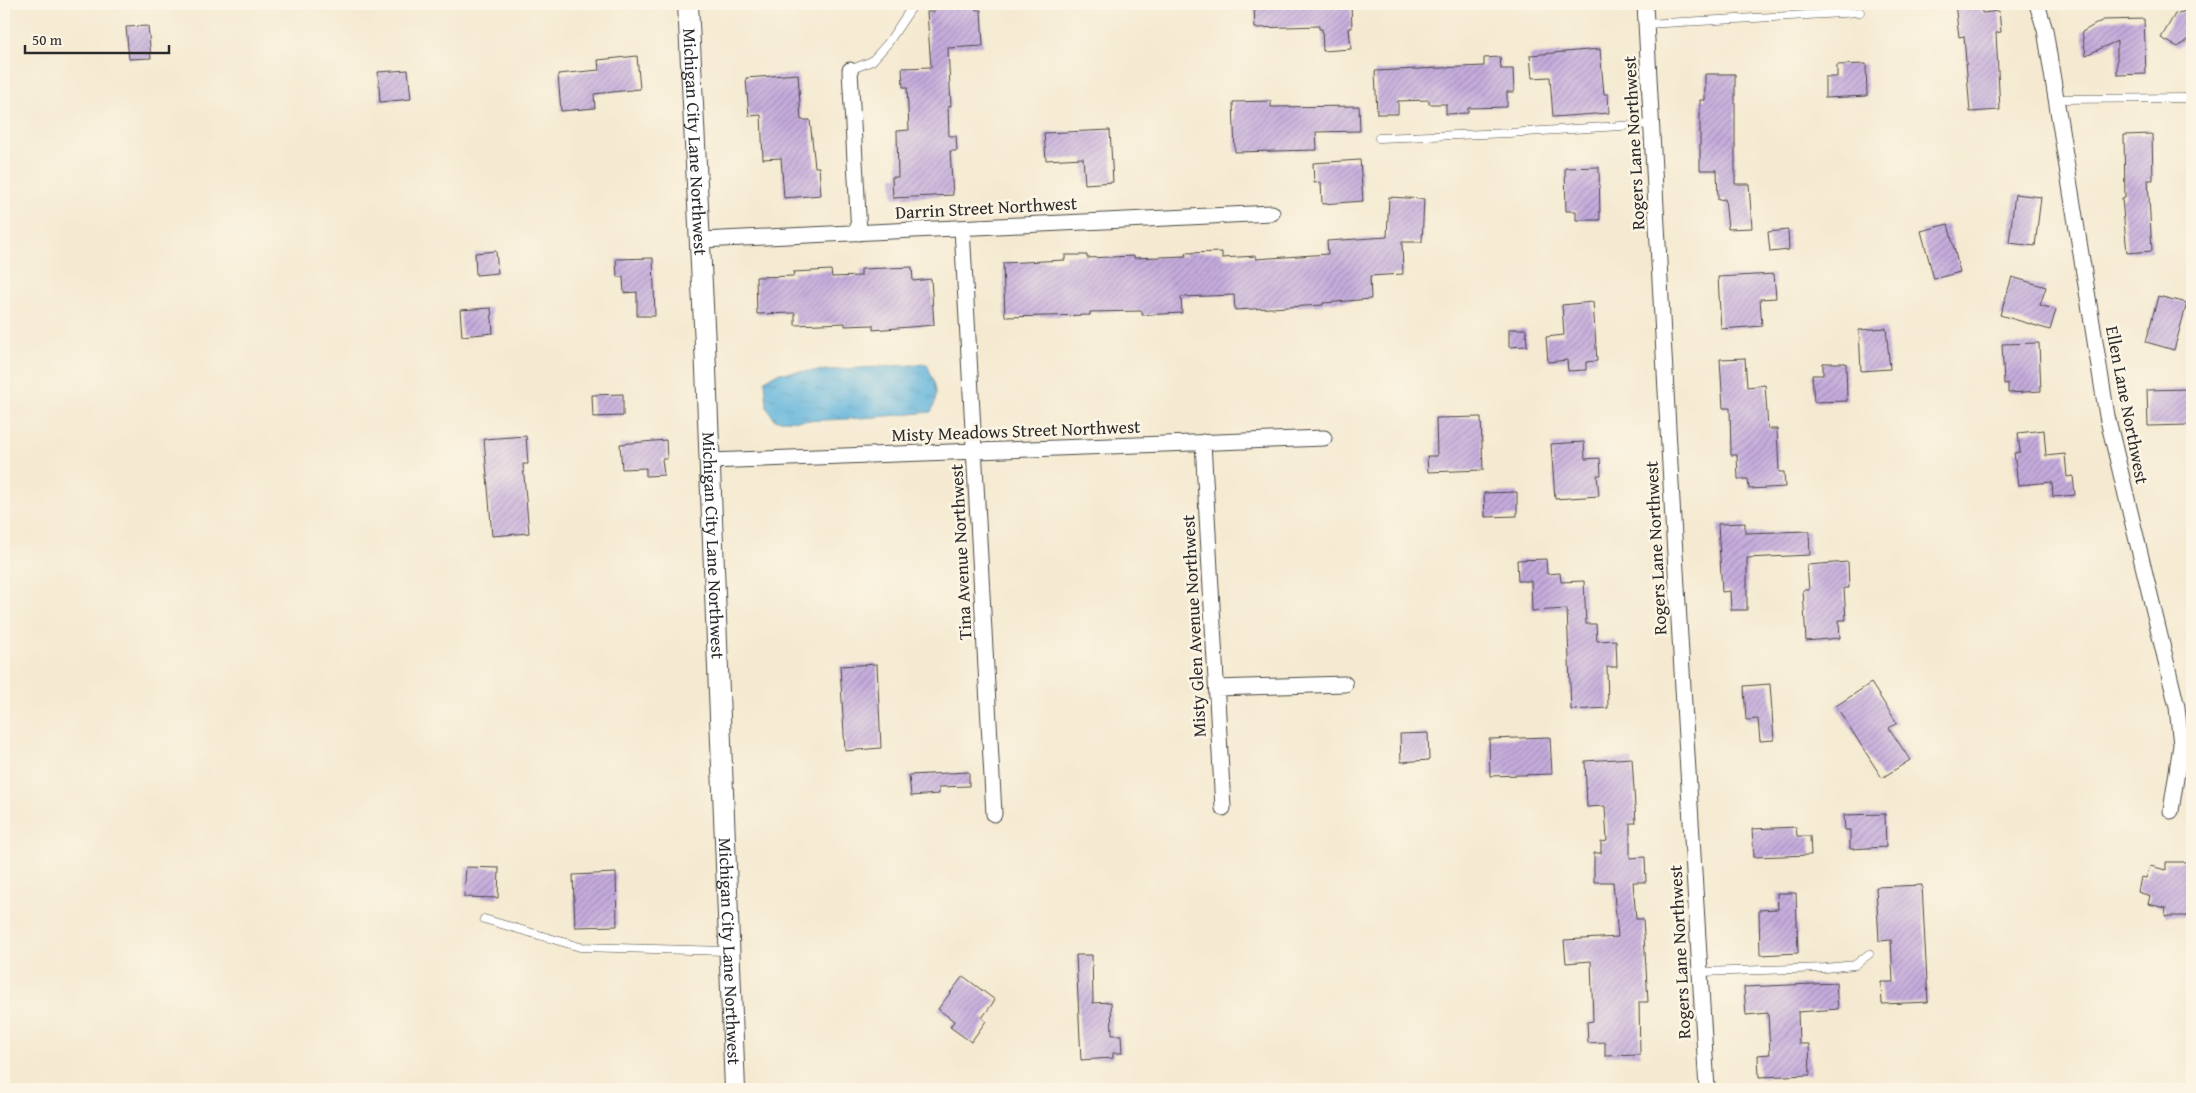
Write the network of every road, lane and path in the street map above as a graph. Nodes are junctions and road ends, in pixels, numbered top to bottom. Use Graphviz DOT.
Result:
graph roads {
  1 [pos="688,4"];
  2 [pos="914,4"];
  3 [pos="1645,4"];
  4 [pos="2037,4"];
  5 [pos="1860,12"];
  6 [pos="1646,24"];
  7 [pos="850,70"];
  8 [pos="2192,98"];
  9 [pos="2056,99"];
  10 [pos="1652,124"];
  11 [pos="1378,138"];
  12 [pos="1272,213"];
  13 [pos="962,228"];
  14 [pos="859,233"];
  15 [pos="701,240"];
  16 [pos="1324,438"];
  17 [pos="1203,442"];
  18 [pos="974,451"];
  19 [pos="710,462"];
  20 [pos="1345,684"];
  21 [pos="1217,688"];
  22 [pos="1223,808"];
  23 [pos="2171,811"];
  24 [pos="994,814"];
  25 [pos="484,918"];
  26 [pos="730,951"];
  27 [pos="1869,954"];
  28 [pos="1700,972"];
  29 [pos="735,1089"];
  30 [pos="1707,1089"];
  1 -- 15 [label="street, Michigan City Lane Northwest"];
  2 -- 7 [label="lane"];
  3 -- 6 [label="street, Rogers Lane Northwest"];
  4 -- 9 [label="street, Ellen Lane Northwest"];
  5 -- 6 [label="lane"];
  6 -- 10 [label="street, Rogers Lane Northwest"];
  7 -- 14 [label="street"];
  8 -- 9 [label="lane"];
  9 -- 23 [label="street, Ellen Lane Northwest"];
  10 -- 11 [label="lane"];
  10 -- 28 [label="street, Rogers Lane Northwest"];
  12 -- 13 [label="street, Darrin Street Northwest"];
  13 -- 14 [label="street, Darrin Street Northwest"];
  13 -- 18 [label="street, Tina Avenue Northwest"];
  14 -- 15 [label="street, Darrin Street Northwest"];
  15 -- 19 [label="street, Michigan City Lane Northwest"];
  16 -- 17 [label="street, Misty Meadows Street Northwest"];
  17 -- 18 [label="street, Misty Meadows Street Northwest"];
  17 -- 21 [label="street, Misty Glen Avenue Northwest"];
  18 -- 19 [label="street, Misty Meadows Street Northwest"];
  18 -- 24 [label="street, Tina Avenue Northwest"];
  19 -- 26 [label="street, Michigan City Lane Northwest"];
  20 -- 21 [label="street"];
  21 -- 22 [label="street, Misty Glen Avenue Northwest"];
  25 -- 26 [label="lane"];
  26 -- 29 [label="street, Michigan City Lane Northwest"];
  27 -- 28 [label="lane"];
  28 -- 30 [label="street, Rogers Lane Northwest"];
}
